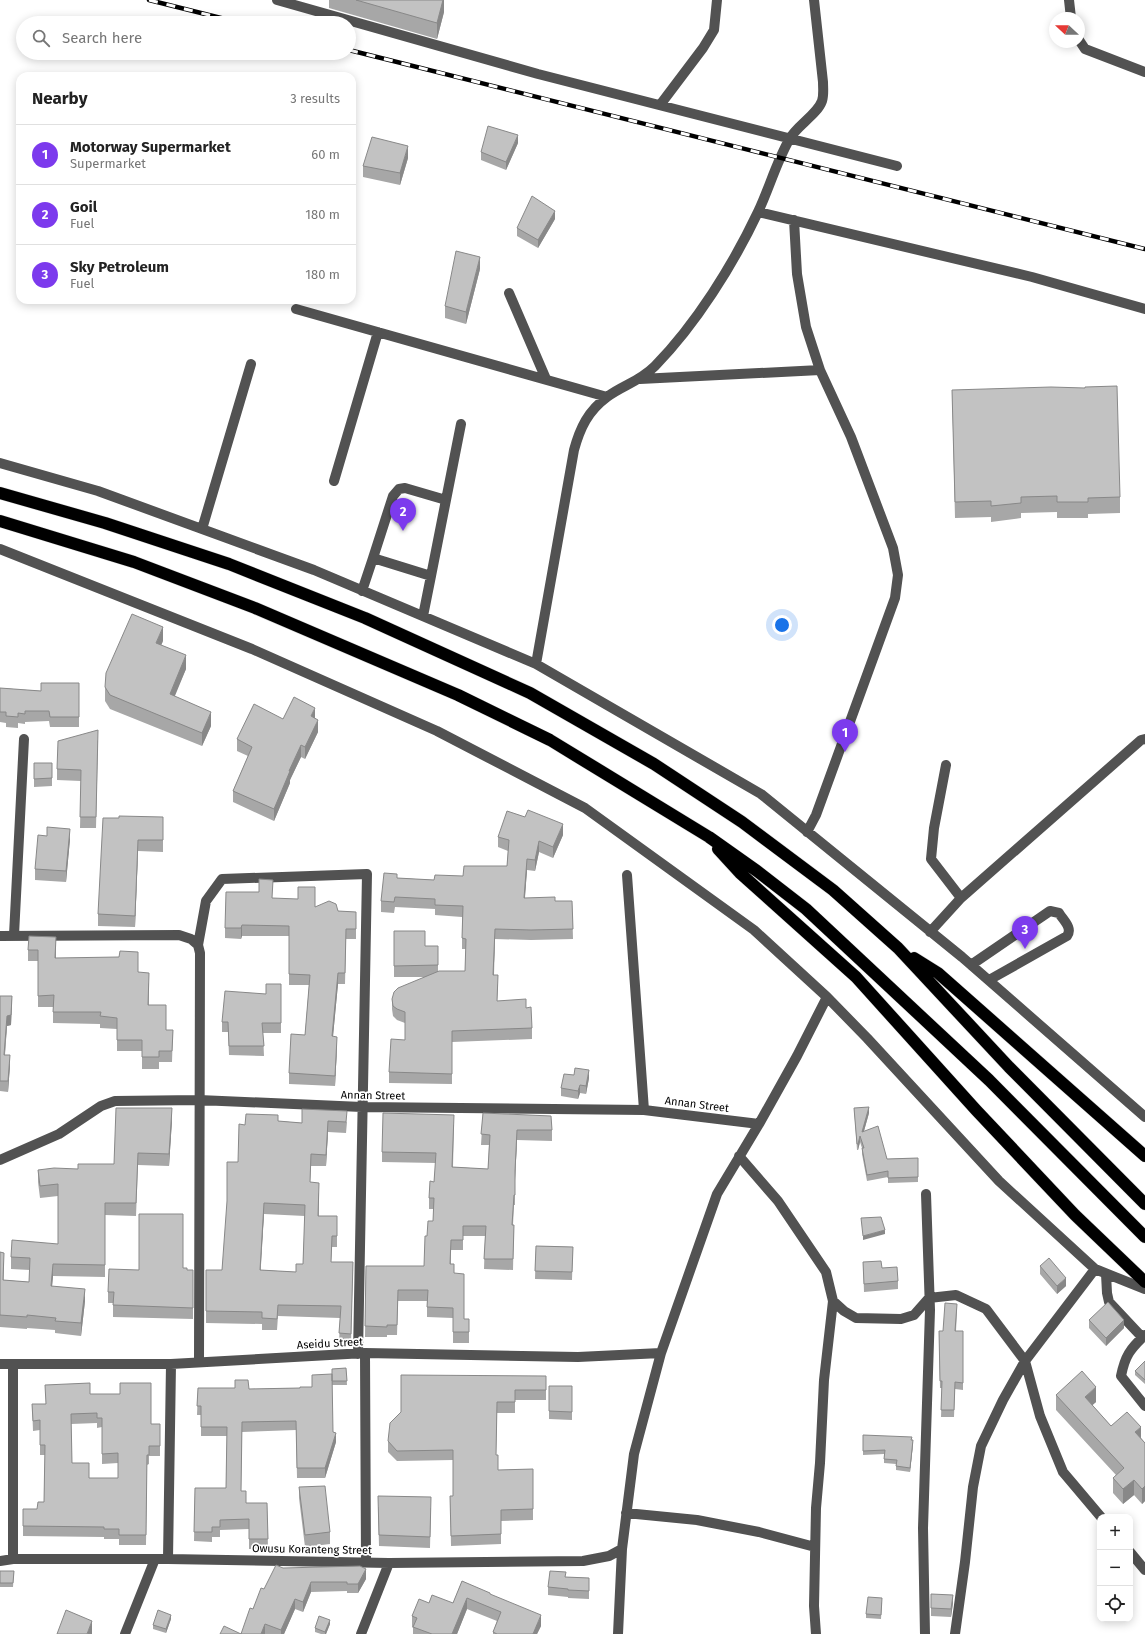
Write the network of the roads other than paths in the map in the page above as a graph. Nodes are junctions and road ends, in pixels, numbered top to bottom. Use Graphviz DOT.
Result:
graph roads {
  1 [pos="277,0"];
  2 [pos="717,0"];
  3 [pos="814,0"];
  4 [pos="1069,0"];
  5 [pos="1070,12"];
  6 [pos="333,16"];
  7 [pos="356,22"];
  8 [pos="1084,48"];
  9 [pos="1145,72"];
  10 [pos="660,105"];
  11 [pos="790,138"];
  12 [pos="896,166"];
  13 [pos="758,212"];
  14 [pos="794,220"];
  15 [pos="509,293"];
  16 [pos="296,309"];
  17 [pos="1145,309"];
  18 [pos="378,332"];
  19 [pos="251,364"];
  20 [pos="820,370"];
  21 [pos="546,379"];
  22 [pos="640,380"];
  23 [pos="607,397"];
  24 [pos="461,424"];
  25 [pos="0,462"];
  26 [pos="334,481"];
  27 [pos="0,493"];
  28 [pos="446,500"];
  29 [pos="0,521"];
  30 [pos="202,529"];
  31 [pos="0,550"];
  32 [pos="373,558"];
  33 [pos="431,576"];
  34 [pos="362,590"];
  35 [pos="423,616"];
  36 [pos="536,664"];
  37 [pos="24,739"];
  38 [pos="1145,739"];
  39 [pos="946,765"];
  40 [pos="808,832"];
  41 [pos="709,837"];
  42 [pos="627,875"];
  43 [pos="961,898"];
  44 [pos="930,932"];
  45 [pos="14,935"];
  46 [pos="0,936"];
  47 [pos="198,945"];
  48 [pos="898,948"];
  49 [pos="971,965"];
  50 [pos="989,980"];
  51 [pos="827,997"];
  52 [pos="199,1100"];
  53 [pos="362,1107"];
  54 [pos="644,1110"];
  55 [pos="1145,1117"];
  56 [pos="759,1124"];
  57 [pos="739,1156"];
  58 [pos="1145,1156"];
  59 [pos="0,1160"];
  60 [pos="926,1194"];
  61 [pos="1145,1204"];
  62 [pos="1145,1237"];
  63 [pos="1095,1270"];
  64 [pos="1106,1274"];
  65 [pos="1145,1282"];
  66 [pos="1145,1288"];
  67 [pos="929,1298"];
  68 [pos="833,1301"];
  69 [pos="1144,1336"];
  70 [pos="362,1353"];
  71 [pos="661,1354"];
  72 [pos="1025,1361"];
  73 [pos="199,1362"];
  74 [pos="0,1364"];
  75 [pos="13,1364"];
  76 [pos="171,1364"];
  77 [pos="1145,1406"];
  78 [pos="626,1513"];
  79 [pos="1098,1514"];
  80 [pos="815,1547"];
  81 [pos="622,1549"];
  82 [pos="1133,1556"];
  83 [pos="168,1558"];
  84 [pos="13,1559"];
  85 [pos="155,1559"];
  86 [pos="0,1561"];
  87 [pos="366,1562"];
  88 [pos="389,1563"];
  89 [pos="1145,1570"];
  90 [pos="125,1634"];
  91 [pos="361,1634"];
  92 [pos="618,1634"];
  93 [pos="816,1634"];
  94 [pos="925,1634"];
  95 [pos="955,1634"];
  1 -- 6 [label="street"];
  2 -- 10 [label="street"];
  3 -- 11 [label="street"];
  4 -- 5 [label="street"];
  7 -- 10 [label="street"];
  8 -- 9 [label="street"];
  10 -- 11 [label="street"];
  11 -- 12 [label="street"];
  11 -- 13 [label="street"];
  13 -- 14 [label="street"];
  13 -- 22 [label="street"];
  14 -- 17 [label="street"];
  14 -- 20 [label="street"];
  15 -- 21 [label="street"];
  16 -- 18 [label="street"];
  18 -- 21 [label="street"];
  18 -- 26 [label="street"];
  19 -- 30 [label="street"];
  20 -- 22 [label="street"];
  20 -- 40 [label="street"];
  21 -- 23 [label="street"];
  22 -- 23 [label="street"];
  23 -- 36 [label="street"];
  24 -- 28 [label="street"];
  25 -- 30 [label="street"];
  27 -- 48 [label="highway"];
  28 -- 32 [label="street"];
  28 -- 33 [label="street"];
  29 -- 41 [label="highway"];
  30 -- 34 [label="street"];
  31 -- 51 [label="street"];
  32 -- 33 [label="street"];
  32 -- 34 [label="street"];
  33 -- 35 [label="street"];
  34 -- 35 [label="street"];
  35 -- 36 [label="street"];
  36 -- 40 [label="street"];
  37 -- 45 [label="street"];
  38 -- 43 [label="street"];
  39 -- 43 [label="street"];
  40 -- 44 [label="street"];
  41 -- 62 [label="highway"];
  41 -- 65 [label="highway"];
  42 -- 54 [label="street"];
  43 -- 44 [label="street"];
  44 -- 49 [label="street"];
  45 -- 46 [label="street"];
  45 -- 47 [label="street"];
  47 -- 52 [label="street"];
  47 -- 53 [label="street"];
  48 -- 58 [label="highway"];
  48 -- 61 [label="highway"];
  49 -- 50 [label="street"];
  49 -- 50 [label="street"];
  50 -- 55 [label="street"];
  51 -- 56 [label="street"];
  51 -- 63 [label="street"];
  52 -- 53 [label="street, Annan Street"];
  52 -- 59 [label="street, Annan Street"];
  52 -- 73 [label="street"];
  53 -- 54 [label="street, Annan Street"];
  53 -- 70 [label="street"];
  54 -- 56 [label="street, Annan Street"];
  56 -- 57 [label="street"];
  57 -- 68 [label="street"];
  57 -- 71 [label="street"];
  60 -- 67 [label="street"];
  63 -- 64 [label="street"];
  63 -- 72 [label="street"];
  64 -- 66 [label="street"];
  64 -- 69 [label="street"];
  67 -- 68 [label="street"];
  67 -- 72 [label="street"];
  67 -- 94 [label="street"];
  68 -- 80 [label="street"];
  69 -- 77 [label="street"];
  70 -- 71 [label="street, Aseidu Street"];
  70 -- 73 [label="street, Aseidu Street"];
  70 -- 87 [label="street"];
  71 -- 78 [label="street"];
  72 -- 79 [label="street"];
  72 -- 95 [label="street"];
  73 -- 76 [label="street, Aseidu Street"];
  74 -- 75 [label="street, Aseidu Street"];
  75 -- 76 [label="street, Aseidu Street"];
  75 -- 84 [label="street"];
  76 -- 83 [label="street"];
  78 -- 80 [label="street"];
  78 -- 81 [label="street"];
  80 -- 93 [label="street"];
  81 -- 88 [label="street, Owusu Koranteng Street"];
  81 -- 92 [label="street"];
  82 -- 89 [label="street"];
  83 -- 85 [label="street, Owusu Koranteng Street"];
  83 -- 87 [label="street, Owusu Koranteng Street"];
  84 -- 85 [label="street, Owusu Koranteng Street"];
  84 -- 86 [label="street, Owusu Koranteng Street"];
  85 -- 90 [label="street"];
  87 -- 88 [label="street, Owusu Koranteng Street"];
  88 -- 91 [label="street"];
}
